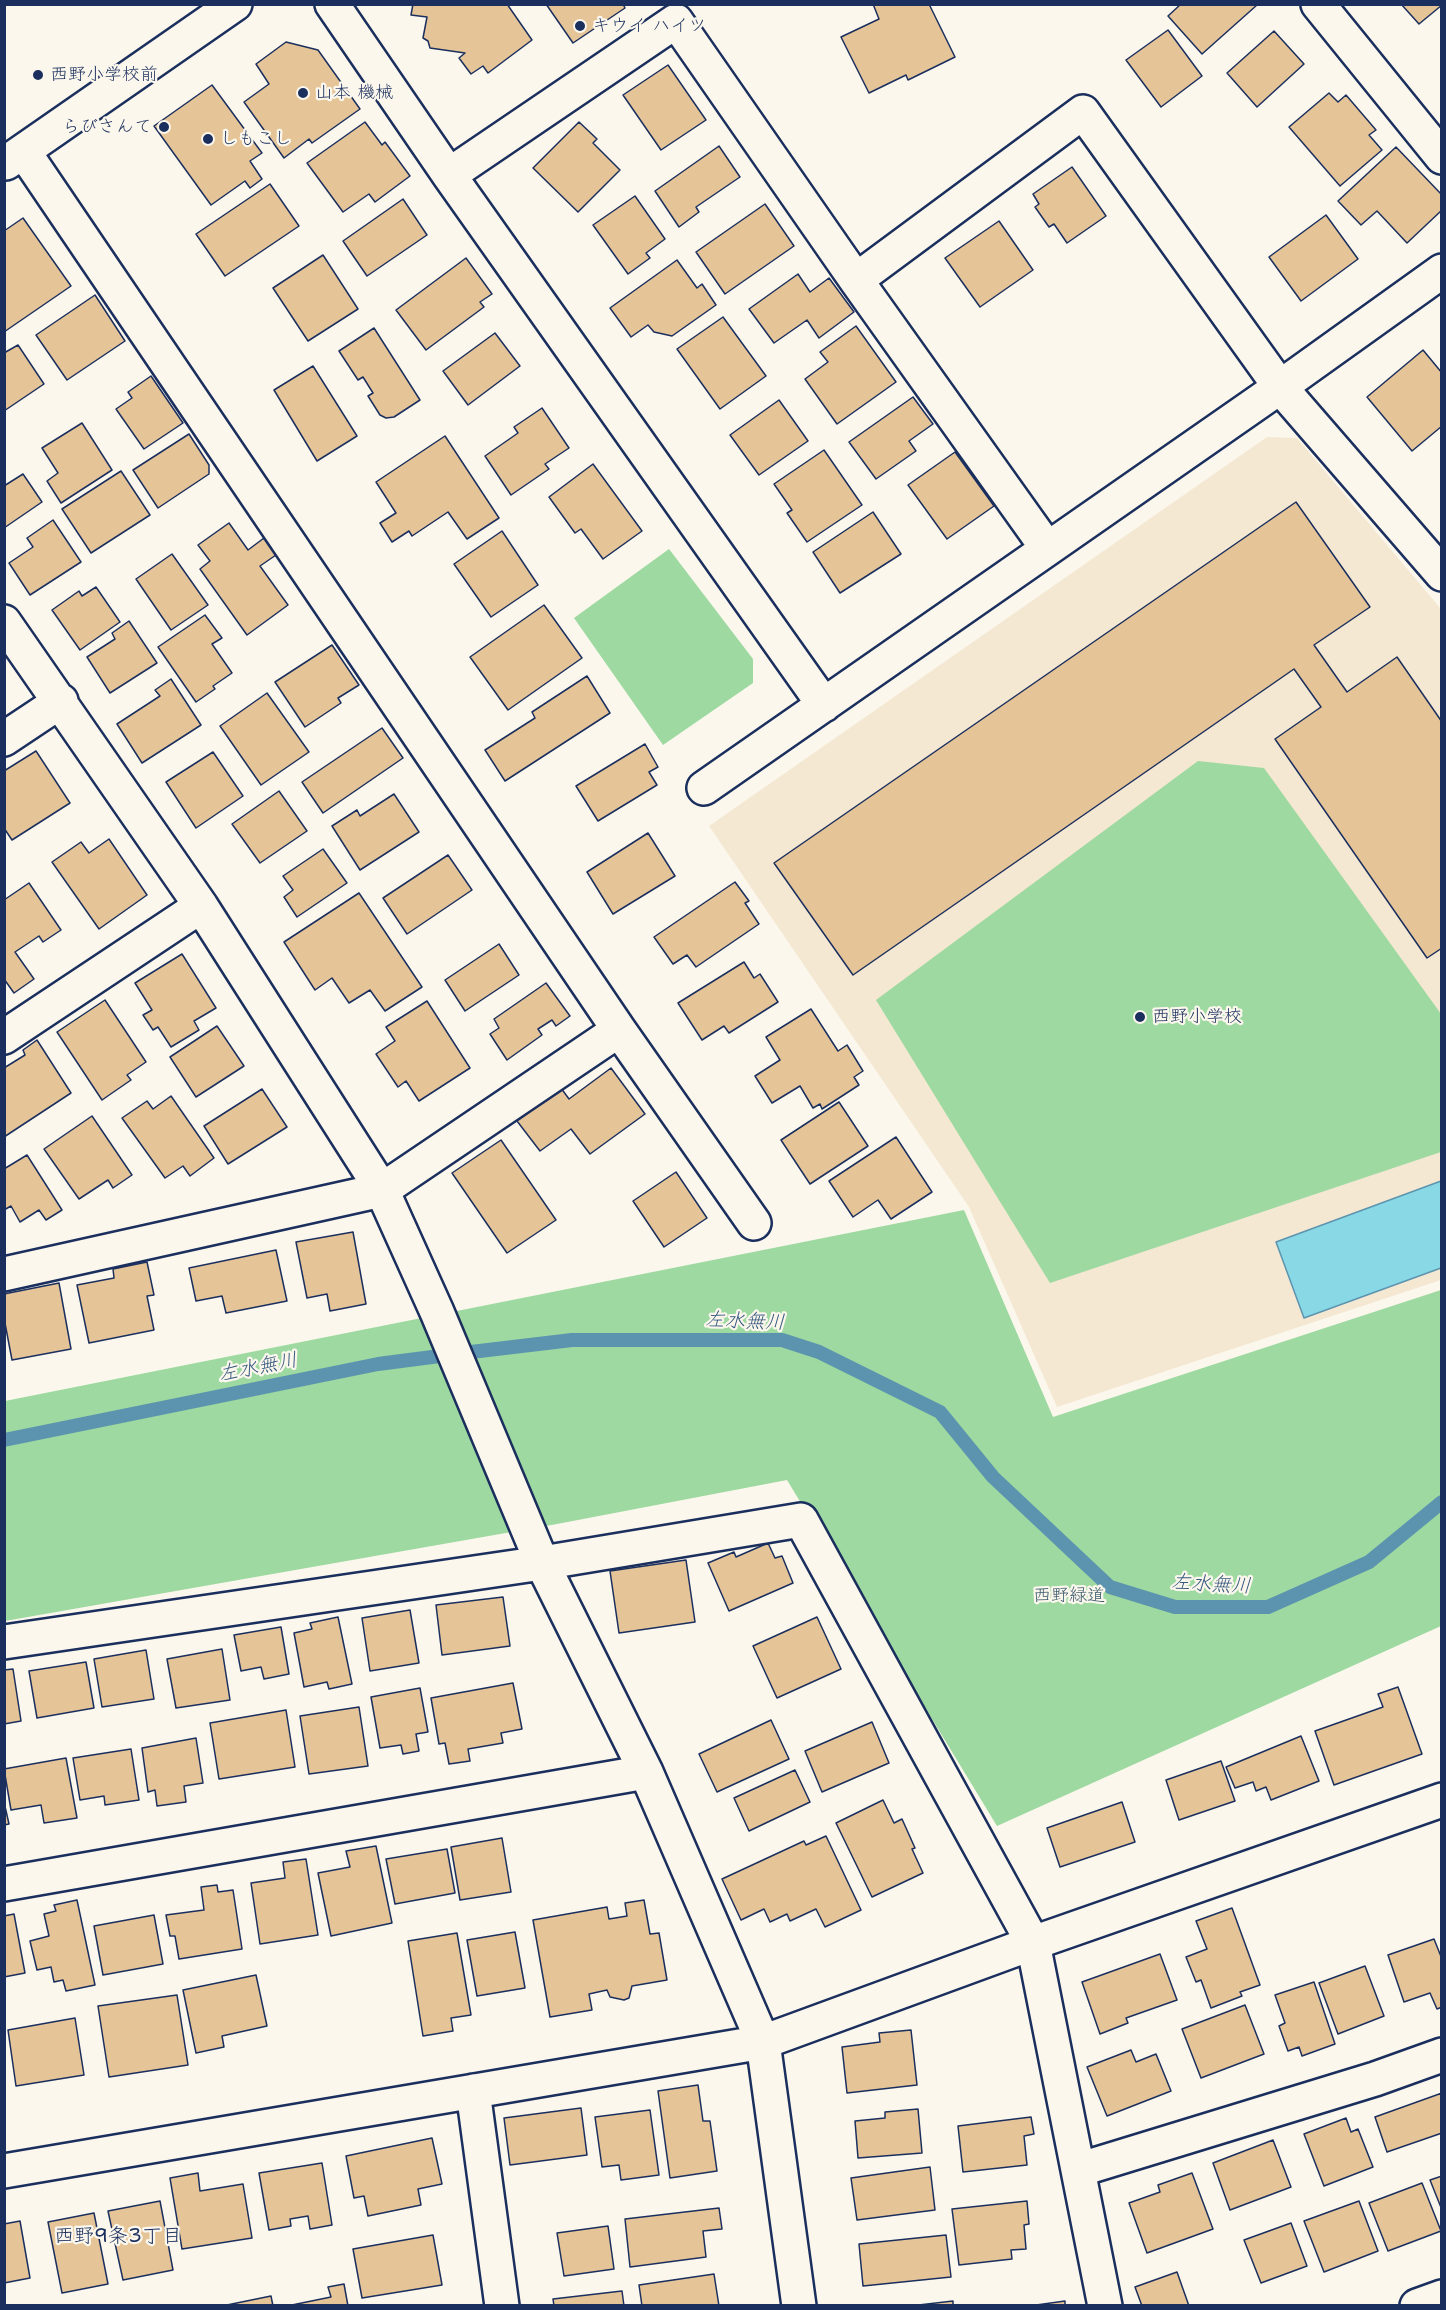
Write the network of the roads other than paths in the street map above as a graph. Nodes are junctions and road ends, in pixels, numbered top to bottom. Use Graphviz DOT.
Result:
graph roads {
  1 [pos="332,4"];
  2 [pos="1318,4"];
  3 [pos="215,9"];
  4 [pos="1442,157"];
  5 [pos="14,158"];
  6 [pos="449,175"];
  7 [pos="1442,271"];
  8 [pos="856,280"];
  9 [pos="1280,387"];
  10 [pos="1047,548"];
  11 [pos="1442,574"];
  12 [pos="4,622"];
  13 [pos="61,701"];
  14 [pos="824,705"];
  15 [pos="4,739"];
  16 [pos="704,788"];
  17 [pos="201,906"];
  18 [pos="619,1030"];
  19 [pos="4,1037"];
  20 [pos="382,1190"];
  21 [pos="754,1223"];
  22 [pos="4,1274"];
  23 [pos="542,1563"];
  24 [pos="4,1642"];
  25 [pos="646,1772"];
  26 [pos="1442,1800"];
  27 [pos="4,1884"];
  28 [pos="1033,1943"];
  29 [pos="763,2042"];
  30 [pos="1442,2055"];
  31 [pos="473,2091"];
  32 [pos="1078,2170"];
  33 [pos="4,2171"];
  34 [pos="1442,2297"];
  35 [pos="502,2306"];
  36 [pos="799,2306"];
  37 [pos="1105,2306"];
  38 [pos="1417,2306"];
  1 -- 6 [label="street"];
  2 -- 4 [label="street"];
  3 -- 5 [label="street"];
  5 -- 18 [label="street"];
  6 -- 8 [label="street"];
  6 -- 14 [label="street"];
  7 -- 9 [label="street"];
  8 -- 9 [label="street"];
  8 -- 10 [label="street"];
  9 -- 10 [label="street"];
  9 -- 11 [label="street"];
  10 -- 14 [label="street"];
  12 -- 13 [label="street"];
  13 -- 15 [label="street"];
  13 -- 17 [label="street"];
  14 -- 16 [label="street"];
  17 -- 19 [label="street"];
  17 -- 20 [label="street"];
  18 -- 20 [label="street"];
  18 -- 21 [label="street"];
  20 -- 22 [label="street"];
  20 -- 23 [label="street"];
  23 -- 24 [label="street"];
  23 -- 25 [label="street"];
  23 -- 28 [label="street"];
  25 -- 27 [label="street"];
  25 -- 29 [label="street"];
  26 -- 28 [label="street"];
  28 -- 29 [label="street"];
  28 -- 32 [label="street"];
  29 -- 31 [label="street"];
  29 -- 36 [label="street"];
  30 -- 32 [label="street"];
  31 -- 33 [label="street"];
  31 -- 35 [label="street"];
  32 -- 37 [label="street"];
  34 -- 38 [label="street"];
}
